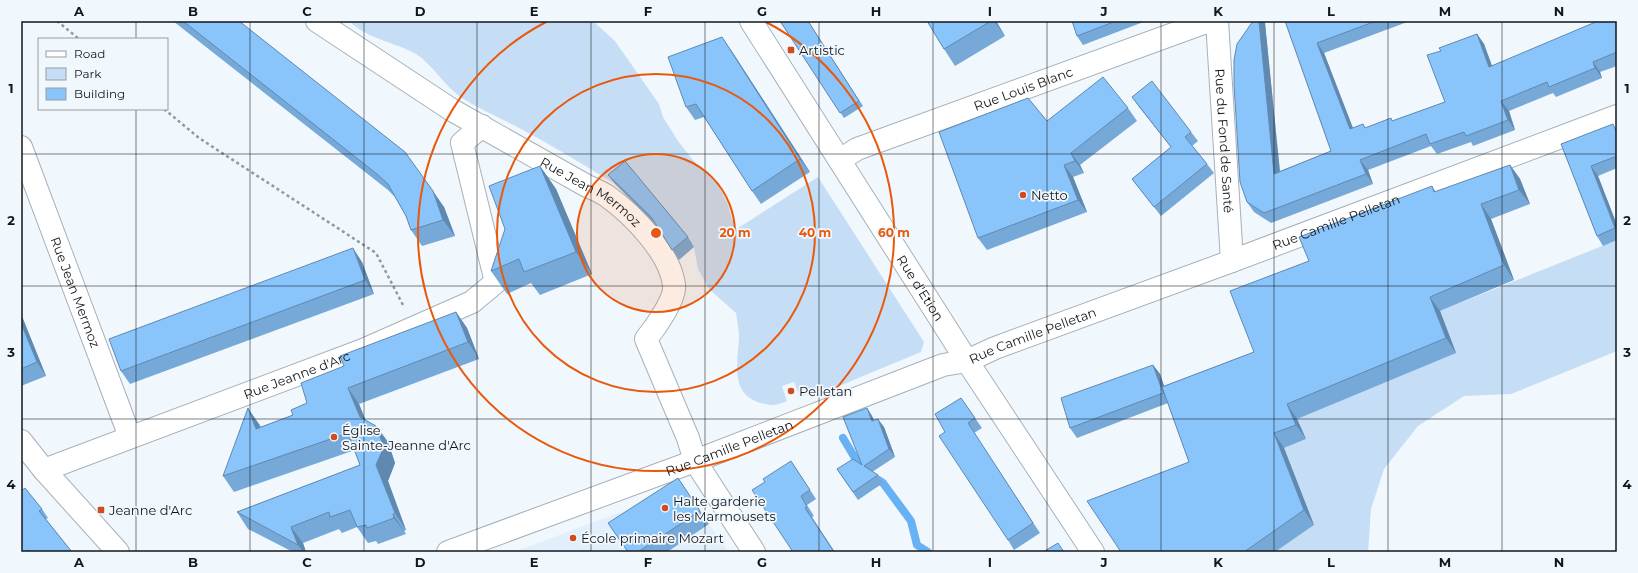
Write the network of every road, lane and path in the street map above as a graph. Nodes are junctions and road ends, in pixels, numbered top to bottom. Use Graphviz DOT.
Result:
graph roads {
  1 [pos="57,21"];
  2 [pos="317,21"];
  3 [pos="751,21"];
  4 [pos="1209,21"];
  5 [pos="1217,21"];
  6 [pos="78,38"];
  7 [pos="165,110"];
  8 [pos="1617,116"];
  9 [pos="482,126"];
  10 [pos="21,147"];
  11 [pos="840,160"];
  12 [pos="1232,261"];
  13 [pos="414,327"];
  14 [pos="967,361"];
  15 [pos="130,437"];
  16 [pos="21,441"];
  17 [pos="695,461"];
  18 [pos="44,470"];
  19 [pos="118,552"];
  20 [pos="448,552"];
  21 [pos="754,552"];
  22 [pos="1093,552"];
  1 -- 6 [label="path"];
  2 -- 9 [label="street, Rue Jean Mermoz"];
  3 -- 11 [label="street, Rue d'Etion"];
  4 -- 11 [label="street, Rue Louis Blanc"];
  5 -- 12 [label="street, Rue du Fond de Santé"];
  7 -- 13 [label="path"];
  8 -- 12 [label="street, Rue Camille Pelletan"];
  9 -- 13 [label="street, Rue Jeanne d'Arc"];
  9 -- 17 [label="street, Rue Jean Mermoz"];
  10 -- 15 [label="street, Rue Jean Mermoz"];
  11 -- 14 [label="street, Rue d'Etion"];
  12 -- 14 [label="street, Rue Camille Pelletan"];
  13 -- 15 [label="street, Rue Jeanne d'Arc"];
  14 -- 17 [label="street, Rue Camille Pelletan"];
  14 -- 22 [label="street, Rue d'Etion"];
  15 -- 18 [label="street, Rue Jeanne d'Arc"];
  16 -- 18 [label="street"];
  17 -- 20 [label="street, Rue Camille Pelletan"];
  17 -- 21 [label="street"];
  18 -- 19 [label="street"];
}
